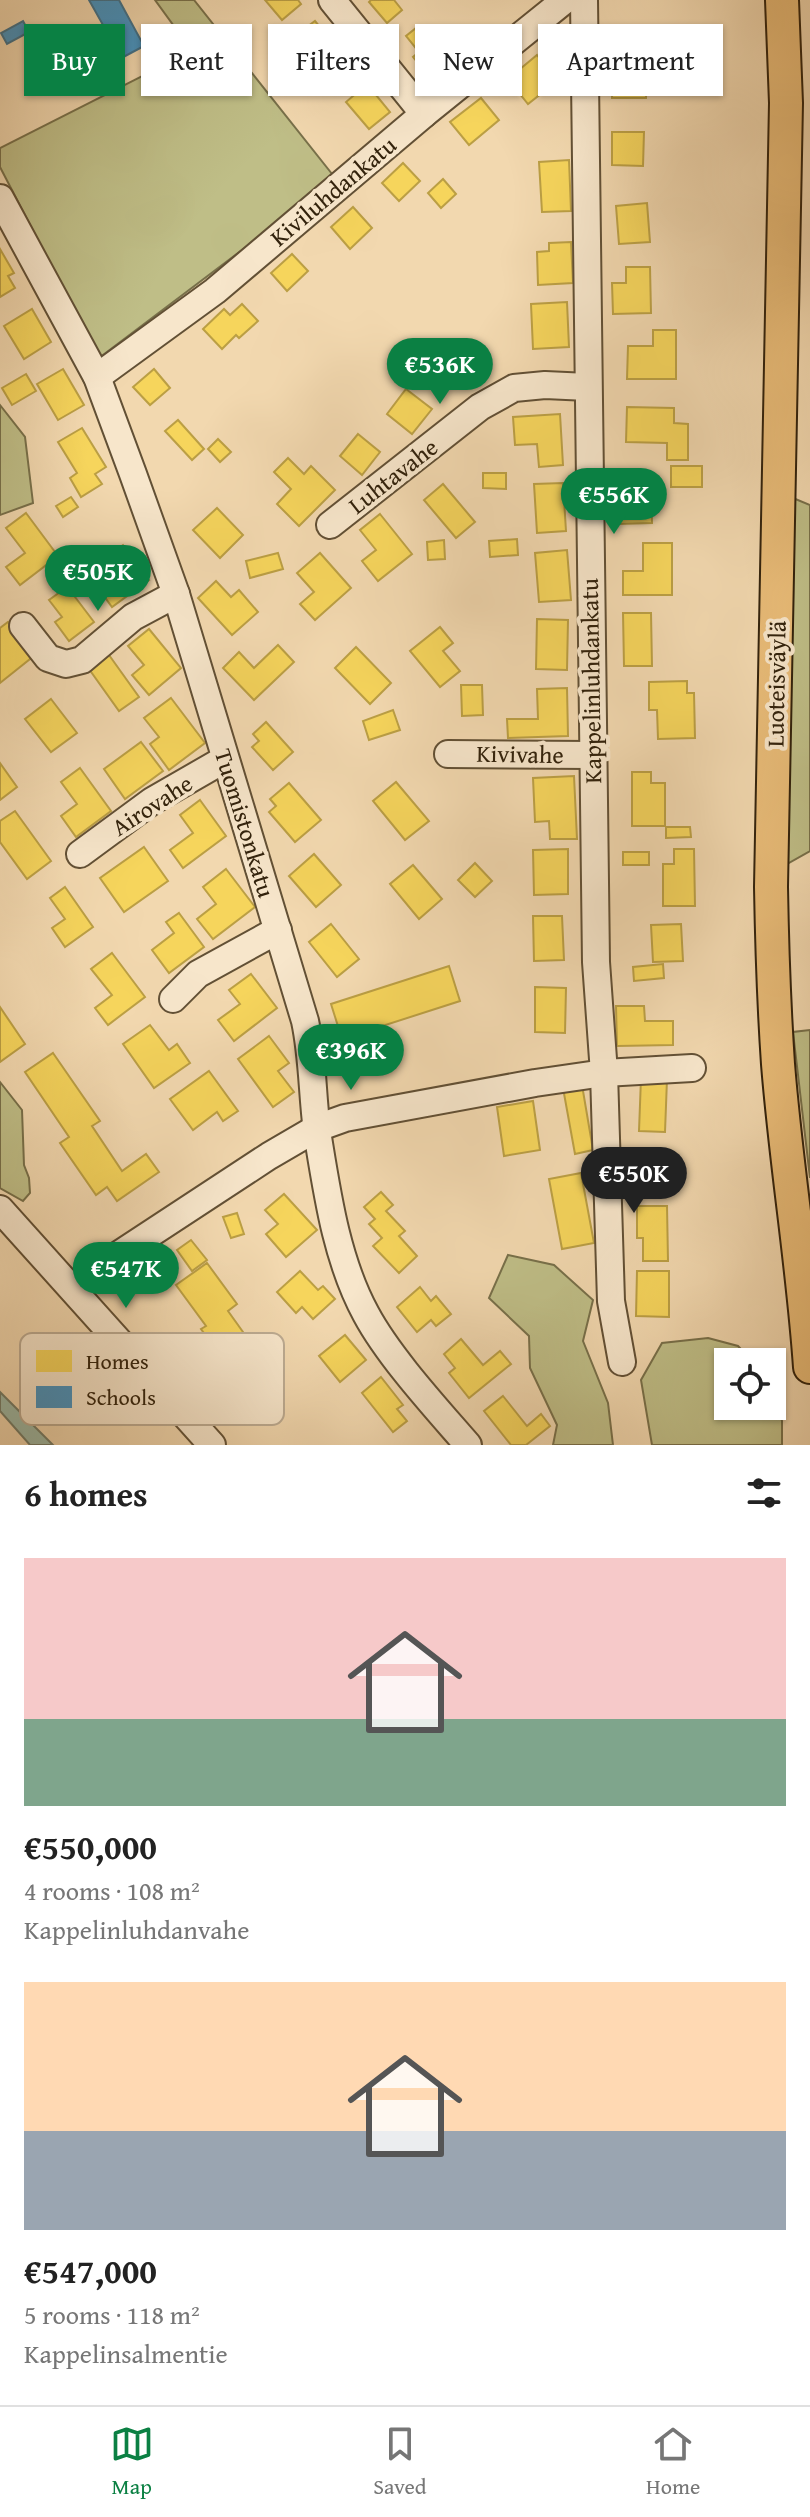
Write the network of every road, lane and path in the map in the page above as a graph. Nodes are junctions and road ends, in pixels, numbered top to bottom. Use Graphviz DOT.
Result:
graph roads {
  1 [pos="332,0"];
  2 [pos="565,0"];
  3 [pos="584,0"];
  4 [pos="782,0"];
  5 [pos="798,103"];
  6 [pos="424,114"];
  7 [pos="2,208"];
  8 [pos="97,377"];
  9 [pos="588,387"];
  10 [pos="330,525"];
  11 [pos="176,594"];
  12 [pos="23,626"];
  13 [pos="448,754"];
  14 [pos="592,755"];
  15 [pos="225,759"];
  16 [pos="80,854"];
  17 [pos="278,930"];
  18 [pos="173,999"];
  19 [pos="692,1068"];
  20 [pos="604,1073"];
  21 [pos="317,1128"];
  22 [pos="0,1209"];
  23 [pos="73,1289"];
  24 [pos="112,1333"];
  25 [pos="622,1362"];
  26 [pos="810,1367"];
  27 [pos="194,1425"];
  28 [pos="212,1445"];
  29 [pos="468,1445"];
  1 -- 6 [label="street"];
  2 -- 6 [label="street, Kiviluhdankatu"];
  3 -- 9 [label="street, Kappelinluhdankatu"];
  4 -- 5 [label="main road, Luoteisväylä"];
  5 -- 26 [label="main road, Luoteisväylä"];
  6 -- 8 [label="street, Kiviluhdankatu"];
  7 -- 8 [label="street, Tuomistonkatu"];
  8 -- 11 [label="street, Tuomistonkatu"];
  9 -- 10 [label="street, Luhtavahe"];
  9 -- 14 [label="street, Kappelinluhdankatu"];
  11 -- 12 [label="street"];
  11 -- 15 [label="street, Tuomistonkatu"];
  13 -- 14 [label="street, Kivivahe"];
  14 -- 20 [label="street, Kappelinluhdankatu"];
  15 -- 16 [label="street, Airovahe"];
  15 -- 17 [label="street, Tuomistonkatu"];
  17 -- 18 [label="street"];
  17 -- 21 [label="street, Tuomistonkatu"];
  19 -- 20 [label="street"];
  20 -- 21 [label="street"];
  20 -- 25 [label="street, Kappelinluhdankatu"];
  21 -- 23 [label="street"];
  21 -- 29 [label="street, Tuomistonkatu"];
  22 -- 23 [label="street"];
  23 -- 24 [label="street"];
  27 -- 28 [label="street"];
}
